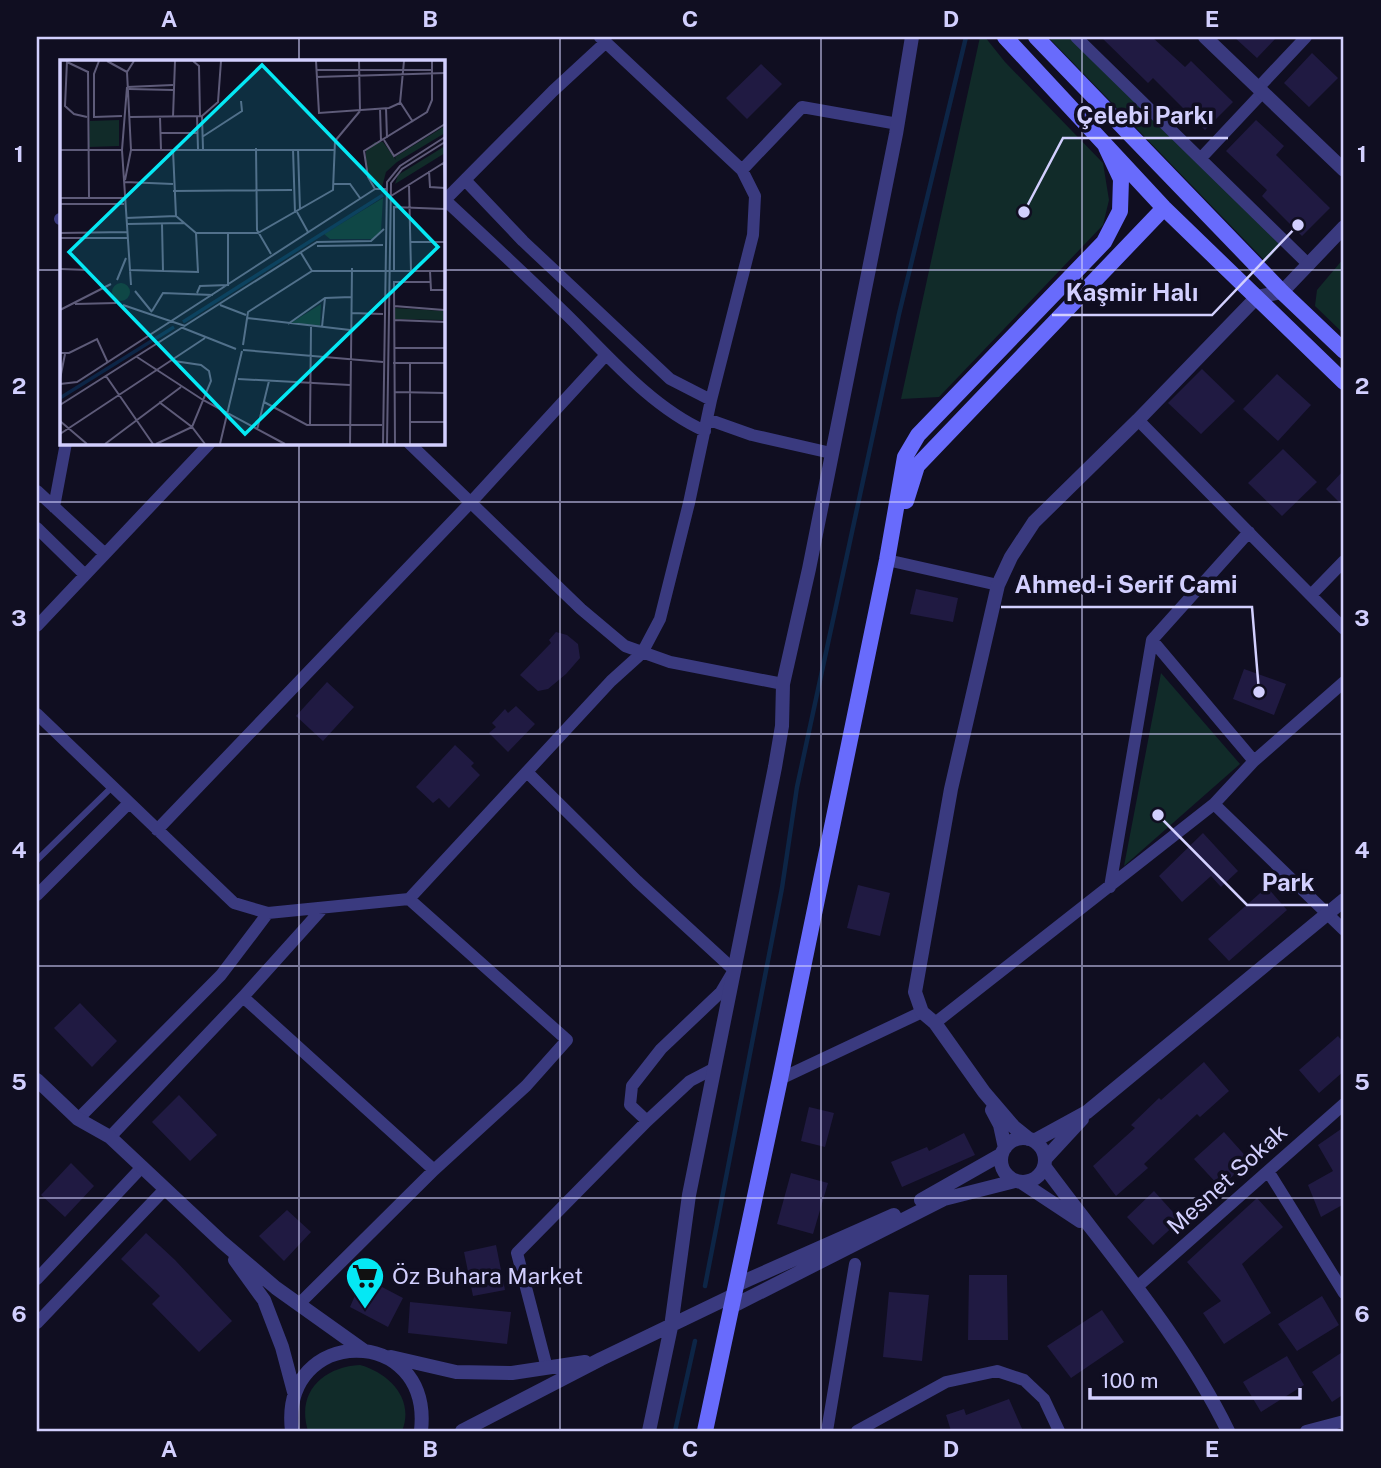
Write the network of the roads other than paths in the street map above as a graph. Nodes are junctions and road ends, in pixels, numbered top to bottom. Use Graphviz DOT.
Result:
graph roads {
  1 [pos="912,37"];
  2 [pos="1005,37"];
  3 [pos="1037,37"];
  4 [pos="1076,37"];
  5 [pos="1205,37"];
  6 [pos="1306,37"];
  7 [pos="603,40"];
  8 [pos="1261,90"];
  9 [pos="898,124"];
  10 [pos="1106,147"];
  11 [pos="1201,158"];
  12 [pos="742,170"];
  13 [pos="1344,170"];
  14 [pos="465,180"];
  15 [pos="444,201"];
  16 [pos="1164,208"];
  17 [pos="1344,228"];
  18 [pos="1304,270"];
  19 [pos="1282,292"];
  20 [pos="1256,296"];
  21 [pos="1344,351"];
  22 [pos="605,356"];
  23 [pos="1344,382"];
  24 [pos="711,400"];
  25 [pos="1138,420"];
  26 [pos="706,425"];
  27 [pos="66,444"];
  28 [pos="209,444"];
  29 [pos="409,444"];
  30 [pos="831,453"];
  31 [pos="37,491"];
  32 [pos="470,503"];
  33 [pos="54,507"];
  34 [pos="37,528"];
  35 [pos="1249,532"];
  36 [pos="105,555"];
  37 [pos="887,560"];
  38 [pos="1344,561"];
  39 [pos="85,575"];
  40 [pos="998,585"];
  41 [pos="1311,595"];
  42 [pos="37,626"];
  43 [pos="1344,629"];
  44 [pos="1152,640"];
  45 [pos="642,653"];
  46 [pos="1344,682"];
  47 [pos="783,684"];
  48 [pos="37,713"];
  49 [pos="1254,761"];
  50 [pos="528,773"];
  51 [pos="112,787"];
  52 [pos="129,803"];
  53 [pos="1214,804"];
  54 [pos="157,830"];
  55 [pos="37,860"];
  56 [pos="1110,887"];
  57 [pos="37,895"];
  58 [pos="409,899"];
  59 [pos="1344,900"];
  60 [pos="323,908"];
  61 [pos="268,913"];
  62 [pos="1328,914"];
  63 [pos="1344,930"];
  64 [pos="734,970"];
  65 [pos="243,998"];
  66 [pos="922,1012"];
  67 [pos="935,1023"];
  68 [pos="715,1068"];
  69 [pos="780,1079"];
  70 [pos="37,1080"];
  71 [pos="984,1093"];
  72 [pos="1344,1104"];
  73 [pos="1087,1112"];
  74 [pos="78,1119"];
  75 [pos="647,1121"];
  76 [pos="110,1137"];
  77 [pos="1032,1140"];
  78 [pos="1003,1151"];
  79 [pos="1045,1163"];
  80 [pos="142,1167"];
  81 [pos="434,1170"];
  82 [pos="1268,1171"];
  83 [pos="1018,1182"];
  84 [pos="165,1189"];
  85 [pos="1092,1230"];
  86 [pos="222,1242"];
  87 [pos="855,1264"];
  88 [pos="1338,1270"];
  89 [pos="37,1279"];
  90 [pos="1138,1286"];
  91 [pos="1344,1293"];
  92 [pos="734,1296"];
  93 [pos="299,1304"];
  94 [pos="37,1323"];
  95 [pos="671,1327"];
  96 [pos="363,1350"];
  97 [pos="384,1355"];
  98 [pos="601,1359"];
  99 [pos="547,1368"];
  100 [pos="294,1392"];
  101 [pos="290,1413"];
  102 [pos="1344,1422"];
  103 [pos="284,1431"];
  104 [pos="292,1431"];
  105 [pos="421,1431"];
  106 [pos="462,1431"];
  107 [pos="649,1431"];
  108 [pos="705,1431"];
  109 [pos="827,1431"];
  110 [pos="857,1431"];
  111 [pos="1059,1431"];
  112 [pos="1228,1431"];
  113 [pos="1306,1431"];
  1 -- 9 [label="street"];
  2 -- 10 [label="main road"];
  3 -- 19 [label="main road"];
  4 -- 11 [label="street"];
  5 -- 8 [label="street"];
  6 -- 8 [label="street"];
  7 -- 12 [label="street"];
  7 -- 14 [label="street"];
  8 -- 11 [label="street"];
  8 -- 13 [label="street"];
  9 -- 12 [label="street"];
  9 -- 30 [label="street"];
  10 -- 16 [label="main road"];
  10 -- 37 [label="main road"];
  11 -- 18 [label="street"];
  12 -- 24 [label="street"];
  14 -- 15 [label="street"];
  14 -- 24 [label="street"];
  15 -- 22 [label="street"];
  16 -- 20 [label="main road"];
  16 -- 37 [label="main road"];
  17 -- 18 [label="street"];
  18 -- 19 [label="street"];
  19 -- 20 [label="street"];
  19 -- 21 [label="main road"];
  20 -- 23 [label="main road"];
  20 -- 25 [label="street"];
  22 -- 26 [label="street"];
  22 -- 32 [label="street"];
  24 -- 26 [label="street"];
  25 -- 35 [label="street"];
  25 -- 40 [label="street"];
  26 -- 30 [label="street"];
  26 -- 45 [label="street"];
  27 -- 33 [label="street"];
  28 -- 36 [label="street"];
  29 -- 32 [label="street"];
  30 -- 47 [label="street"];
  31 -- 33 [label="street"];
  32 -- 45 [label="street"];
  32 -- 54 [label="street"];
  33 -- 36 [label="street"];
  34 -- 39 [label="street"];
  35 -- 41 [label="street"];
  35 -- 44 [label="street"];
  36 -- 39 [label="street"];
  37 -- 40 [label="street"];
  37 -- 69 [label="main road"];
  38 -- 41 [label="street"];
  39 -- 42 [label="street"];
  40 -- 66 [label="street"];
  41 -- 43 [label="street"];
  44 -- 49 [label="street"];
  44 -- 56 [label="street"];
  45 -- 47 [label="street"];
  45 -- 50 [label="street"];
  46 -- 49 [label="street"];
  47 -- 64 [label="street"];
  48 -- 51 [label="street"];
  49 -- 53 [label="street"];
  50 -- 58 [label="street"];
  50 -- 64 [label="street"];
  51 -- 52 [label="street"];
  51 -- 55 [label="lane"];
  52 -- 54 [label="street"];
  52 -- 57 [label="street"];
  53 -- 56 [label="street"];
  53 -- 62 [label="street"];
  54 -- 61 [label="street"];
  56 -- 67 [label="street"];
  58 -- 60 [label="street"];
  58 -- 81 [label="street"];
  59 -- 62 [label="street"];
  60 -- 61 [label="street"];
  60 -- 65 [label="street"];
  61 -- 74 [label="street"];
  62 -- 63 [label="street"];
  62 -- 73 [label="street"];
  64 -- 68 [label="street"];
  64 -- 75 [label="street"];
  65 -- 76 [label="street"];
  65 -- 81 [label="street"];
  66 -- 67 [label="street"];
  66 -- 69 [label="street"];
  67 -- 71 [label="street"];
  68 -- 75 [label="street"];
  68 -- 95 [label="street"];
  69 -- 92 [label="main road"];
  70 -- 74 [label="street"];
  71 -- 77 [label="street"];
  71 -- 78 [label="street"];
  72 -- 82 [label="street, Mesnet Sokak"];
  73 -- 77 [label="street"];
  73 -- 79 [label="street"];
  74 -- 76 [label="street"];
  75 -- 99 [label="street"];
  76 -- 80 [label="street"];
  77 -- 78 [label="street"];
  77 -- 79 [label="street"];
  78 -- 83 [label="street"];
  78 -- 92 [label="street"];
  79 -- 83 [label="street"];
  79 -- 85 [label="street"];
  80 -- 84 [label="street"];
  80 -- 89 [label="street"];
  81 -- 93 [label="street"];
  82 -- 88 [label="street"];
  82 -- 90 [label="street, Mesnet Sokak"];
  83 -- 85 [label="street"];
  83 -- 92 [label="street"];
  84 -- 86 [label="street"];
  84 -- 94 [label="street"];
  85 -- 90 [label="street"];
  86 -- 93 [label="street"];
  86 -- 100 [label="street"];
  87 -- 109 [label="street"];
  88 -- 91 [label="street"];
  90 -- 112 [label="street"];
  92 -- 95 [label="street"];
  92 -- 108 [label="main road"];
  93 -- 96 [label="street"];
  95 -- 98 [label="street"];
  95 -- 107 [label="street"];
  96 -- 97 [label="street"];
  96 -- 100 [label="street"];
  97 -- 99 [label="street"];
  97 -- 105 [label="street"];
  98 -- 99 [label="street"];
  98 -- 106 [label="street"];
  100 -- 101 [label="street"];
  101 -- 103 [label="street"];
  101 -- 104 [label="street"];
  102 -- 113 [label="street"];
  110 -- 111 [label="street"];
}
